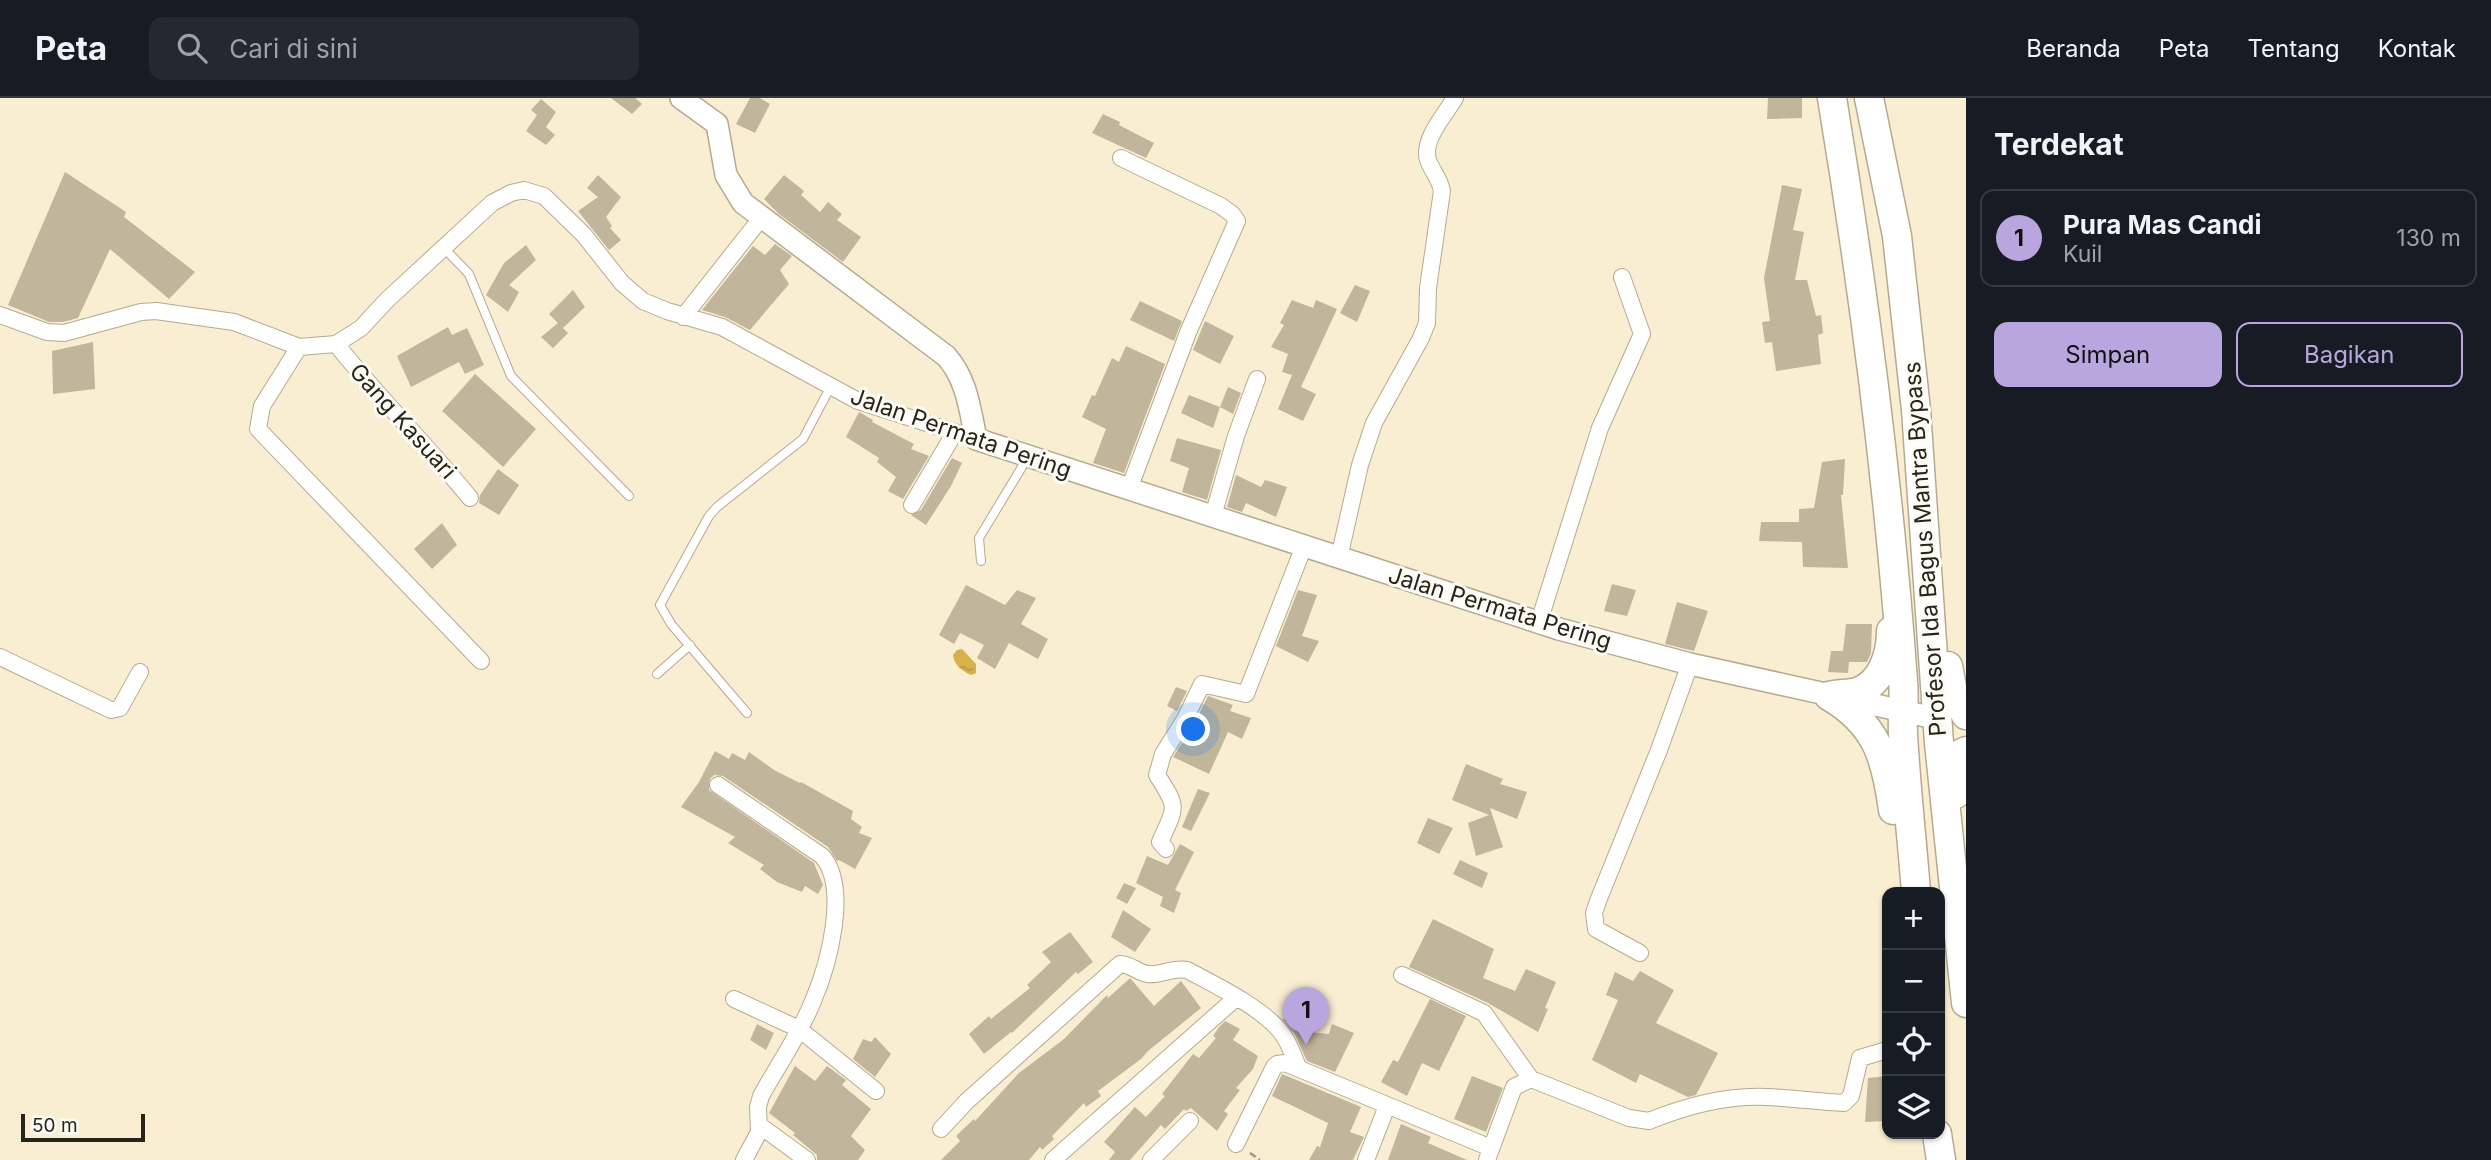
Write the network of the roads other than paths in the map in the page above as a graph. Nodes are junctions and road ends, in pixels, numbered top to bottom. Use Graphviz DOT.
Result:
graph roads {
  1 [pos="681,98"];
  2 [pos="1455,98"];
  3 [pos="1832,98"];
  4 [pos="1869,98"];
  5 [pos="1121,158"];
  6 [pos="762,217"];
  7 [pos="444,248"];
  8 [pos="1622,277"];
  9 [pos="0,315"];
  10 [pos="684,317"];
  11 [pos="1868,339"];
  12 [pos="336,344"];
  13 [pos="299,347"];
  14 [pos="1257,379"];
  15 [pos="831,386"];
  16 [pos="956,432"];
  17 [pos="976,439"];
  18 [pos="1028,457"];
  19 [pos="1129,489"];
  20 [pos="629,496"];
  21 [pos="470,498"];
  22 [pos="912,505"];
  23 [pos="1213,516"];
  24 [pos="1304,546"];
  25 [pos="1339,558"];
  26 [pos="981,561"];
  27 [pos="1539,622"];
  28 [pos="690,645"];
  29 [pos="0,657"];
  30 [pos="481,661"];
  31 [pos="1690,664"];
  32 [pos="140,672"];
  33 [pos="657,674"];
  34 [pos="1829,696"];
  35 [pos="1902,709"];
  36 [pos="747,713"];
  37 [pos="1952,717"];
  38 [pos="1966,728"];
  39 [pos="1966,751"];
  40 [pos="718,785"];
  41 [pos="1166,849"];
  42 [pos="1904,887"];
  43 [pos="1916,887"];
  44 [pos="1966,927"];
  45 [pos="1640,953"];
  46 [pos="1402,975"];
  47 [pos="1237,997"];
  48 [pos="734,999"];
  49 [pos="1966,1003"];
  50 [pos="799,1029"];
  51 [pos="1882,1051"];
  52 [pos="1298,1067"];
  53 [pos="1531,1079"];
  54 [pos="876,1091"];
  55 [pos="1387,1106"];
  56 [pos="1190,1121"];
  57 [pos="759,1125"];
  58 [pos="941,1129"];
  59 [pos="1236,1144"];
  60 [pos="1489,1154"];
  61 [pos="744,1160"];
  62 [pos="807,1160"];
  63 [pos="1053,1160"];
  64 [pos="1151,1160"];
  65 [pos="1366,1160"];
  1 -- 6 [label="street"];
  2 -- 25 [label="street"];
  3 -- 11 [label="highway, Profesor Ida Bagus Mantra Bypass"];
  4 -- 37 [label="highway, Profesor Ida Bagus Mantra Bypass"];
  5 -- 19 [label="street"];
  6 -- 10 [label="street"];
  6 -- 17 [label="street"];
  7 -- 10 [label="street, Jalan Permata Pering"];
  7 -- 12 [label="street, Jalan Permata Pering"];
  7 -- 20 [label="lane"];
  8 -- 27 [label="street"];
  9 -- 13 [label="street"];
  10 -- 15 [label="street, Jalan Permata Pering"];
  11 -- 34 [label="highway"];
  11 -- 35 [label="highway, Profesor Ida Bagus Mantra Bypass"];
  12 -- 13 [label="street"];
  12 -- 21 [label="street, Gang Kasuari"];
  13 -- 30 [label="street"];
  14 -- 23 [label="street"];
  15 -- 16 [label="street, Jalan Permata Pering"];
  15 -- 28 [label="lane"];
  16 -- 17 [label="street, Jalan Permata Pering"];
  16 -- 22 [label="street"];
  17 -- 18 [label="street, Jalan Permata Pering"];
  18 -- 19 [label="street, Jalan Permata Pering"];
  18 -- 26 [label="lane"];
  19 -- 23 [label="street, Jalan Permata Pering"];
  23 -- 24 [label="street, Jalan Permata Pering"];
  24 -- 25 [label="street, Jalan Permata Pering"];
  24 -- 41 [label="street"];
  25 -- 27 [label="street, Jalan Permata Pering"];
  27 -- 31 [label="street, Jalan Permata Pering"];
  28 -- 33 [label="lane"];
  28 -- 36 [label="lane"];
  29 -- 32 [label="street"];
  31 -- 34 [label="street, Jalan Permata Pering"];
  31 -- 45 [label="street"];
  34 -- 35 [label="street, Jalan Permata Pering"];
  34 -- 42 [label="highway"];
  35 -- 37 [label="street, Jalan Permata Pering"];
  35 -- 43 [label="highway, Profesor Ida Bagus Mantra Bypass"];
  37 -- 38 [label="street"];
  37 -- 49 [label="highway, Profesor Ida Bagus Mantra Bypass"];
  39 -- 44 [label="highway"];
  40 -- 50 [label="street"];
  46 -- 53 [label="street"];
  47 -- 52 [label="street"];
  47 -- 58 [label="street"];
  47 -- 63 [label="street"];
  48 -- 50 [label="street"];
  50 -- 54 [label="street"];
  50 -- 57 [label="street"];
  51 -- 53 [label="street"];
  52 -- 55 [label="street"];
  52 -- 59 [label="street"];
  53 -- 60 [label="street"];
  55 -- 60 [label="street"];
  55 -- 65 [label="street"];
  56 -- 64 [label="street"];
  57 -- 61 [label="street"];
  57 -- 62 [label="street"];
}
